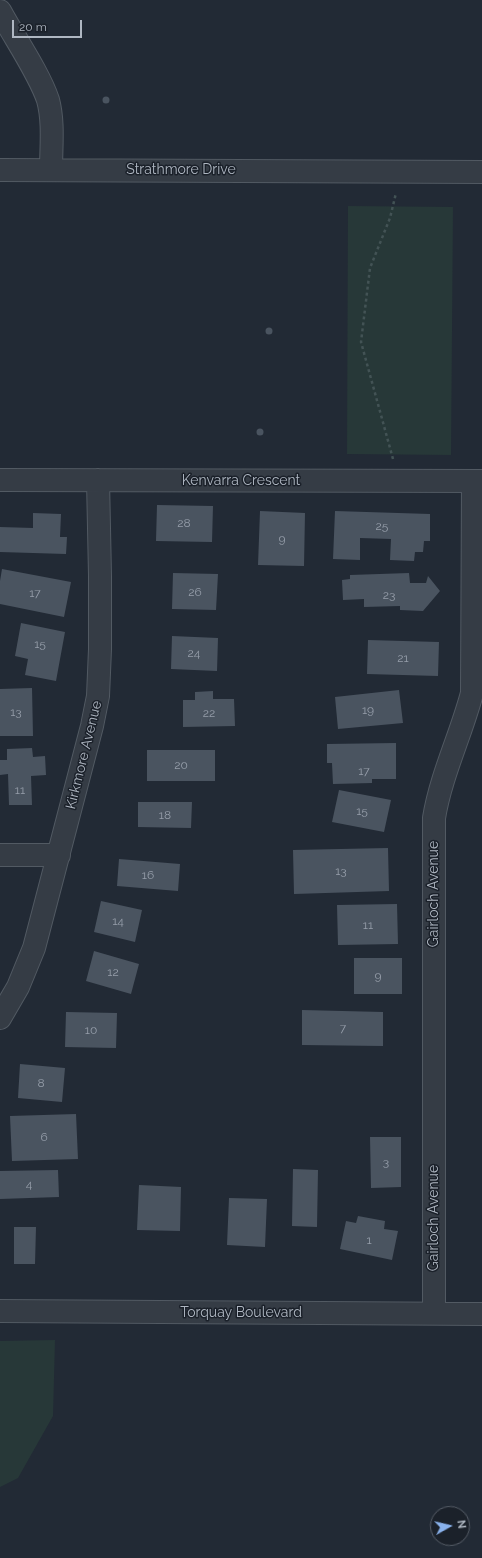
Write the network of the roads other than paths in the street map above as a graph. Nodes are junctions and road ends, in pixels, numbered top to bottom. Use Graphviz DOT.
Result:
graph roads {
  1 [pos="0,11"];
  2 [pos="0,170"];
  3 [pos="51,170"];
  4 [pos="482,172"];
  5 [pos="0,480"];
  6 [pos="98,480"];
  7 [pos="477,481"];
  8 [pos="0,855"];
  9 [pos="59,855"];
  10 [pos="0,1018"];
  11 [pos="0,1312"];
  12 [pos="434,1313"];
  13 [pos="482,1314"];
  1 -- 3 [label="street"];
  2 -- 3 [label="street, Strathmore Drive"];
  3 -- 4 [label="street, Strathmore Drive"];
  5 -- 6 [label="street, Kenvarra Crescent"];
  6 -- 7 [label="street, Kenvarra Crescent"];
  6 -- 9 [label="street, Kirkmore Avenue"];
  7 -- 12 [label="street, Gairloch Avenue"];
  8 -- 9 [label="street"];
  9 -- 10 [label="street, Kirkmore Avenue"];
  11 -- 12 [label="street, Torquay Boulevard"];
  12 -- 13 [label="street, Torquay Boulevard"];
}
